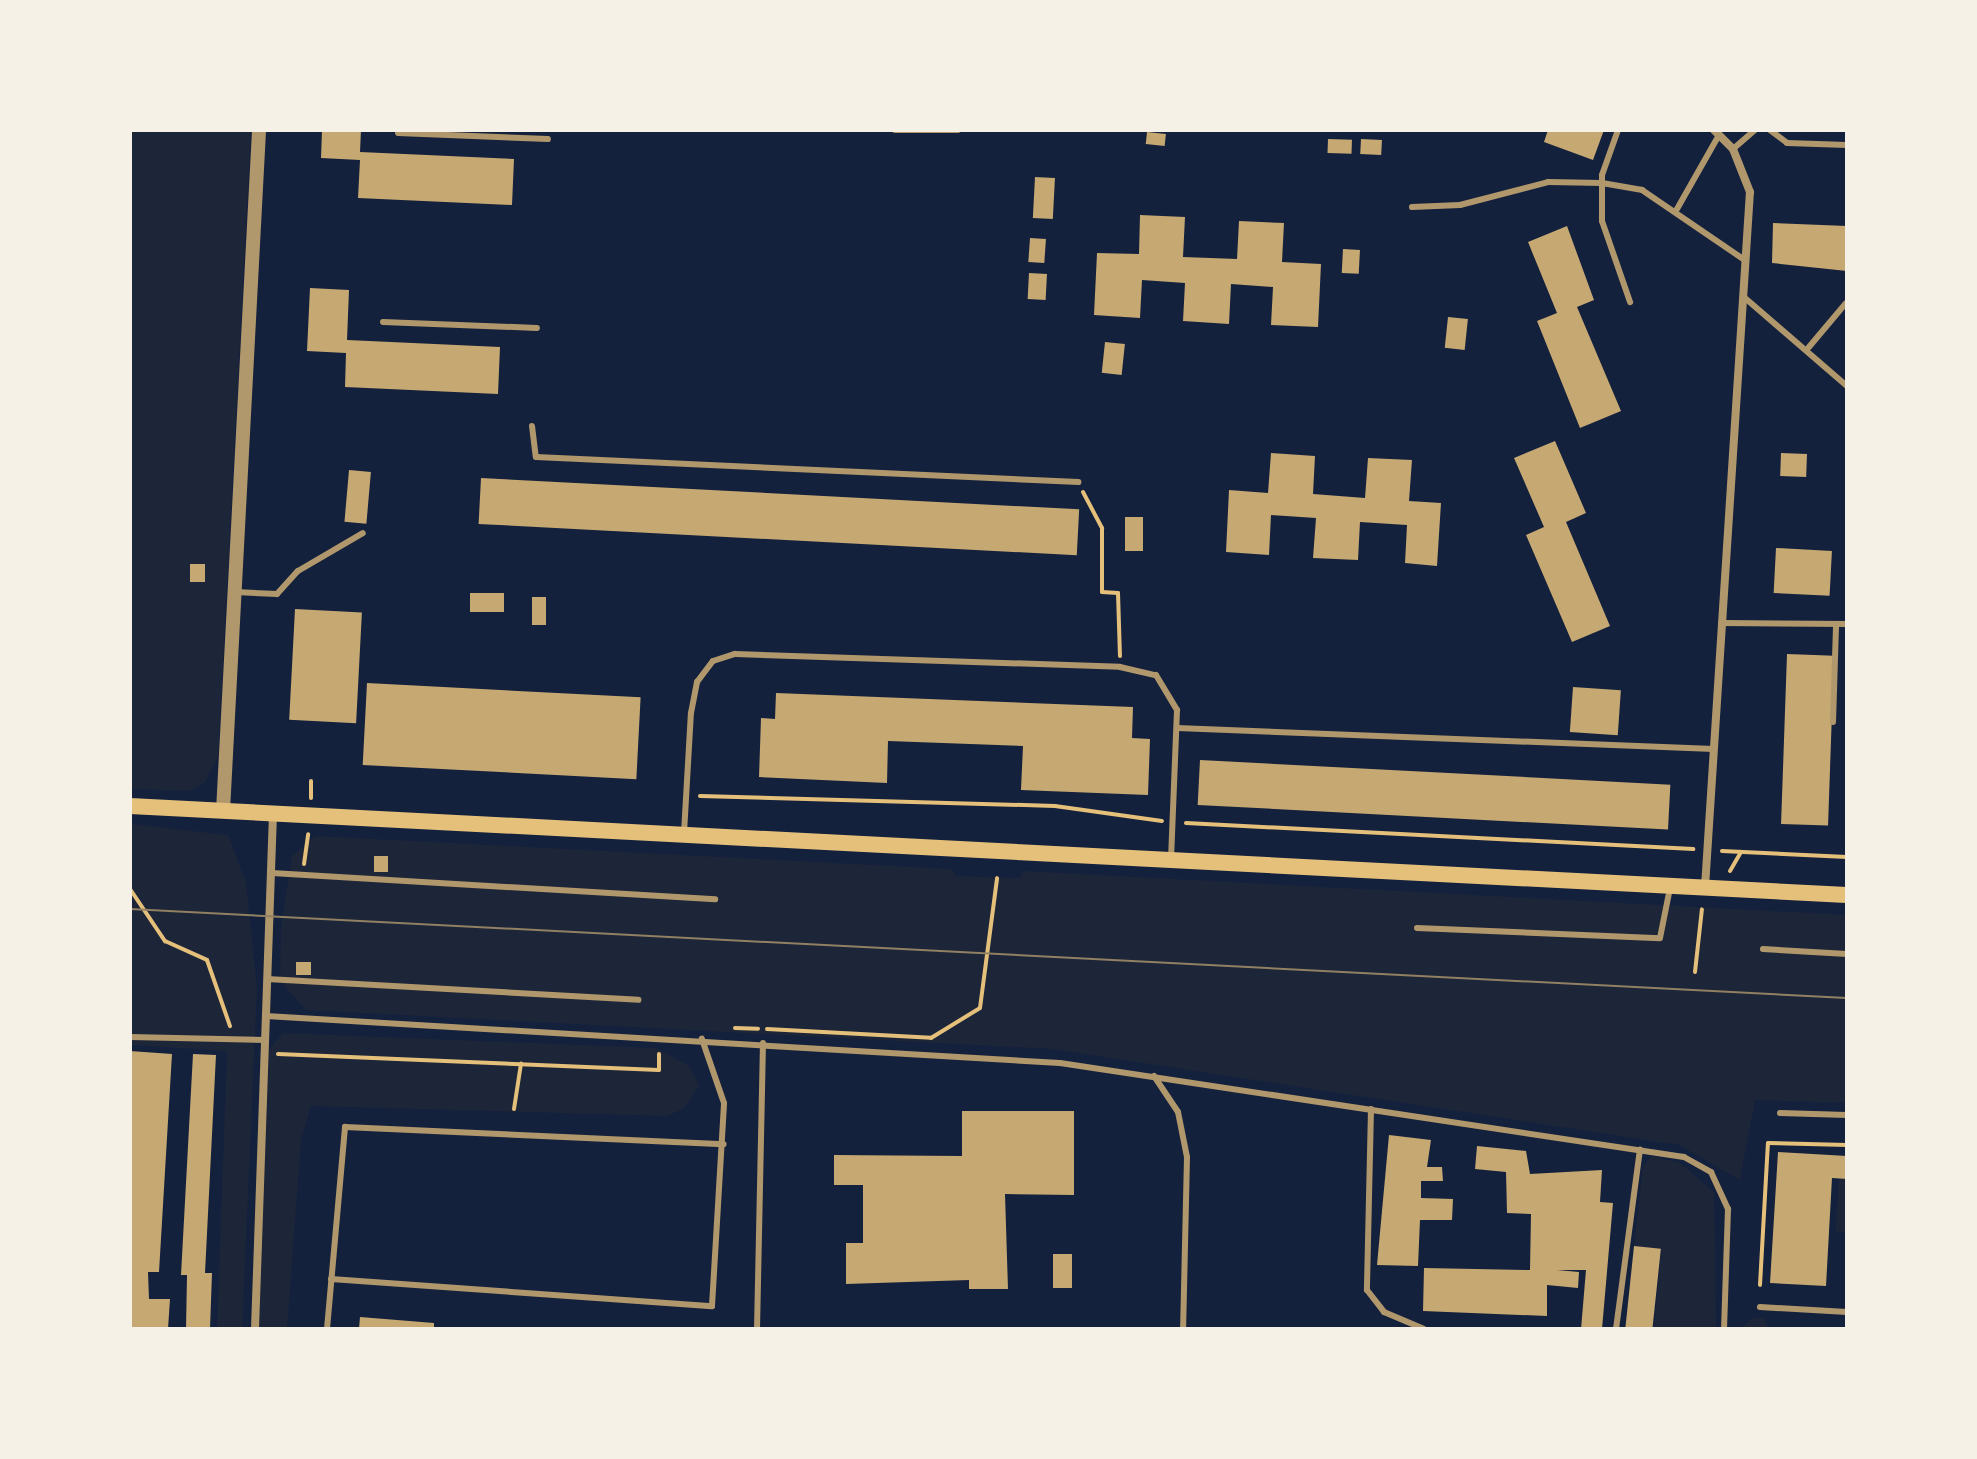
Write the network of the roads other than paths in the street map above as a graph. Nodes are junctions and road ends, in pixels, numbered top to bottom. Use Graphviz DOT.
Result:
graph roads {
  1 [pos="259,130"];
  2 [pos="895,130"];
  3 [pos="958,130"];
  4 [pos="1618,130"];
  5 [pos="1755,130"];
  6 [pos="1770,130"];
  7 [pos="1716,132"];
  8 [pos="398,133"];
  9 [pos="548,139"];
  10 [pos="1847,145"];
  11 [pos="1733,149"];
  12 [pos="1602,183"];
  13 [pos="1412,207"];
  14 [pos="1677,209"];
  15 [pos="1746,261"];
  16 [pos="1745,298"];
  17 [pos="1630,302"];
  18 [pos="1846,303"];
  19 [pos="383,322"];
  20 [pos="537,328"];
  21 [pos="1809,347"];
  22 [pos="1847,386"];
  23 [pos="532,426"];
  24 [pos="1078,482"];
  25 [pos="363,533"];
  26 [pos="235,592"];
  27 [pos="1721,623"];
  28 [pos="1836,624"];
  29 [pos="1847,624"];
  30 [pos="1833,722"];
  31 [pos="1177,728"];
  32 [pos="1714,749"];
  33 [pos="130,806"];
  34 [pos="223,811"];
  35 [pos="273,814"];
  36 [pos="684,833"];
  37 [pos="1171,859"];
  38 [pos="272,873"];
  39 [pos="1670,885"];
  40 [pos="1705,887"];
  41 [pos="1847,895"];
  42 [pos="715,899"];
  43 [pos="1417,928"];
  44 [pos="1763,949"];
  45 [pos="1847,954"];
  46 [pos="267,979"];
  47 [pos="638,1000"];
  48 [pos="266,1016"];
  49 [pos="130,1037"];
  50 [pos="702,1039"];
  51 [pos="264,1040"];
  52 [pos="763,1043"];
  53 [pos="1154,1076"];
  54 [pos="1371,1109"];
  55 [pos="1780,1113"];
  56 [pos="1847,1115"];
  57 [pos="724,1144"];
  58 [pos="1640,1150"];
  59 [pos="331,1279"];
  60 [pos="1760,1307"];
  61 [pos="1847,1312"];
  62 [pos="255,1329"];
  63 [pos="327,1329"];
  64 [pos="757,1329"];
  65 [pos="1183,1329"];
  66 [pos="1424,1329"];
  67 [pos="1616,1329"];
  68 [pos="1724,1329"];
  1 -- 26 [label="street"];
  2 -- 3 [label="lane"];
  4 -- 12 [label="lane"];
  5 -- 11 [label="lane"];
  6 -- 10 [label="lane"];
  7 -- 11 [label="street"];
  7 -- 14 [label="lane"];
  8 -- 9 [label="lane"];
  11 -- 15 [label="street"];
  12 -- 13 [label="lane"];
  12 -- 14 [label="lane"];
  12 -- 17 [label="lane"];
  14 -- 15 [label="lane"];
  15 -- 16 [label="street"];
  16 -- 21 [label="lane"];
  16 -- 27 [label="street"];
  18 -- 21 [label="lane"];
  19 -- 20 [label="lane"];
  21 -- 22 [label="lane"];
  23 -- 24 [label="lane"];
  25 -- 26 [label="lane"];
  26 -- 34 [label="street"];
  27 -- 28 [label="lane"];
  27 -- 32 [label="street"];
  28 -- 29 [label="lane"];
  28 -- 30 [label="lane"];
  31 -- 32 [label="lane"];
  31 -- 36 [label="lane"];
  31 -- 37 [label="lane"];
  32 -- 40 [label="street"];
  33 -- 34 [label="main road"];
  34 -- 35 [label="main road"];
  35 -- 36 [label="main road"];
  35 -- 38 [label="street"];
  36 -- 37 [label="main road"];
  37 -- 39 [label="main road"];
  38 -- 42 [label="lane"];
  38 -- 46 [label="street"];
  39 -- 40 [label="main road"];
  39 -- 43 [label="lane"];
  40 -- 41 [label="main road"];
  44 -- 45 [label="lane"];
  46 -- 47 [label="lane"];
  46 -- 48 [label="street"];
  48 -- 50 [label="lane"];
  48 -- 51 [label="street"];
  49 -- 51 [label="lane"];
  50 -- 52 [label="lane"];
  50 -- 57 [label="lane"];
  51 -- 62 [label="street"];
  52 -- 53 [label="lane"];
  52 -- 64 [label="lane"];
  53 -- 54 [label="lane"];
  53 -- 65 [label="lane"];
  54 -- 58 [label="lane"];
  54 -- 66 [label="lane"];
  55 -- 56 [label="lane"];
  57 -- 59 [label="lane"];
  57 -- 59 [label="lane"];
  58 -- 67 [label="lane"];
  58 -- 68 [label="lane"];
  59 -- 63 [label="lane"];
  60 -- 61 [label="lane"];
}
